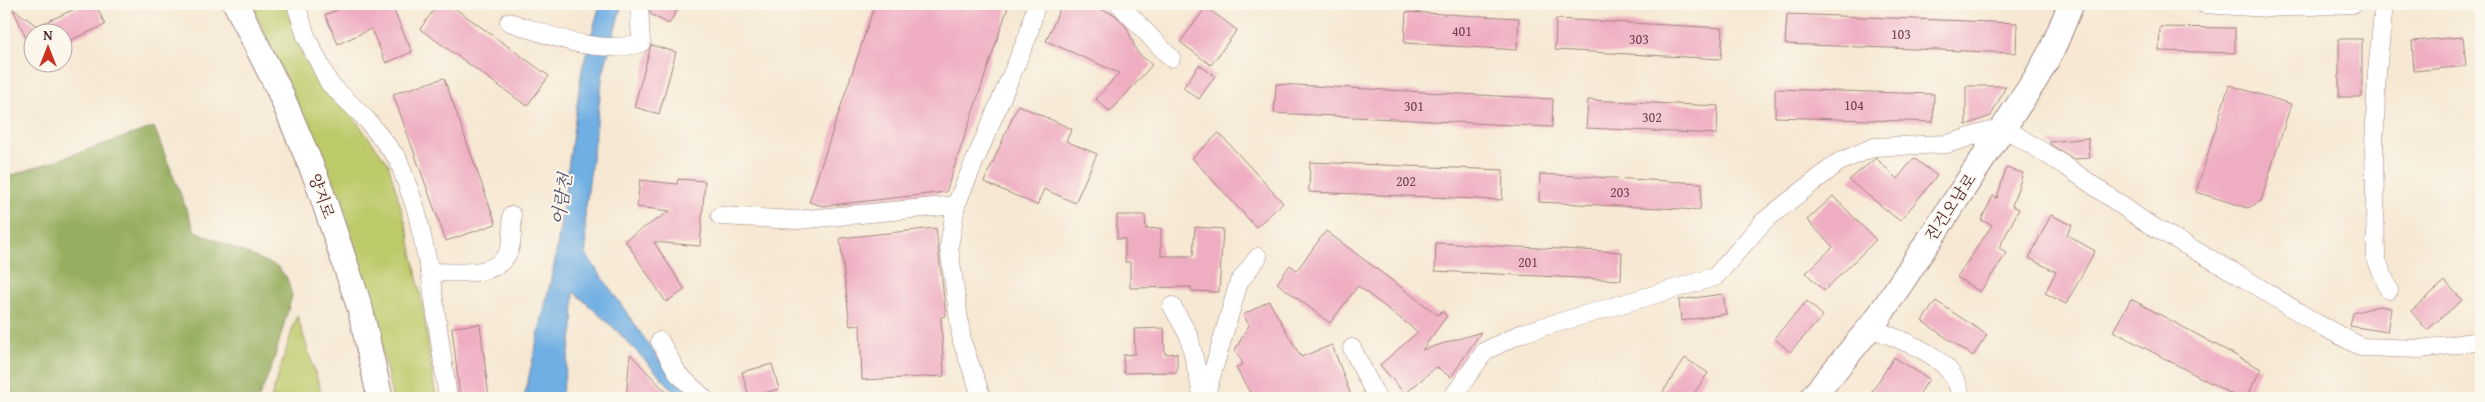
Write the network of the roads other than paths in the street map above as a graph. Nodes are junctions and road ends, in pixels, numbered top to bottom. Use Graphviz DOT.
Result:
graph roads {
  1 [pos="236,4"];
  2 [pos="296,4"];
  3 [pos="639,4"];
  4 [pos="1036,4"];
  5 [pos="1119,4"];
  6 [pos="2071,4"];
  7 [pos="2204,4"];
  8 [pos="2353,4"];
  9 [pos="2384,4"];
  10 [pos="508,22"];
  11 [pos="1171,58"];
  12 [pos="2003,127"];
  13 [pos="956,205"];
  14 [pos="512,215"];
  15 [pos="720,216"];
  16 [pos="1258,256"];
  17 [pos="430,272"];
  18 [pos="2389,290"];
  19 [pos="1172,306"];
  20 [pos="1870,328"];
  21 [pos="660,341"];
  22 [pos="2481,341"];
  23 [pos="1352,348"];
  24 [pos="380,398"];
  25 [pos="448,398"];
  26 [pos="704,398"];
  27 [pos="982,398"];
  28 [pos="1204,398"];
  29 [pos="1377,398"];
  30 [pos="1452,398"];
  31 [pos="1812,398"];
  32 [pos="1960,398"];
  1 -- 24 [label="main road, 양지로"];
  2 -- 17 [label="street"];
  3 -- 10 [label="street"];
  4 -- 13 [label="street"];
  5 -- 11 [label="street"];
  6 -- 12 [label="main road, 진건오남로"];
  7 -- 8 [label="street"];
  9 -- 18 [label="street"];
  12 -- 20 [label="main road, 진건오남로"];
  12 -- 22 [label="street"];
  12 -- 30 [label="street"];
  13 -- 15 [label="street"];
  13 -- 27 [label="street"];
  14 -- 17 [label="street"];
  16 -- 28 [label="street"];
  17 -- 25 [label="street"];
  19 -- 28 [label="street"];
  20 -- 31 [label="main road, 진건오남로"];
  20 -- 32 [label="street"];
  21 -- 26 [label="street"];
  23 -- 29 [label="street"];
}
